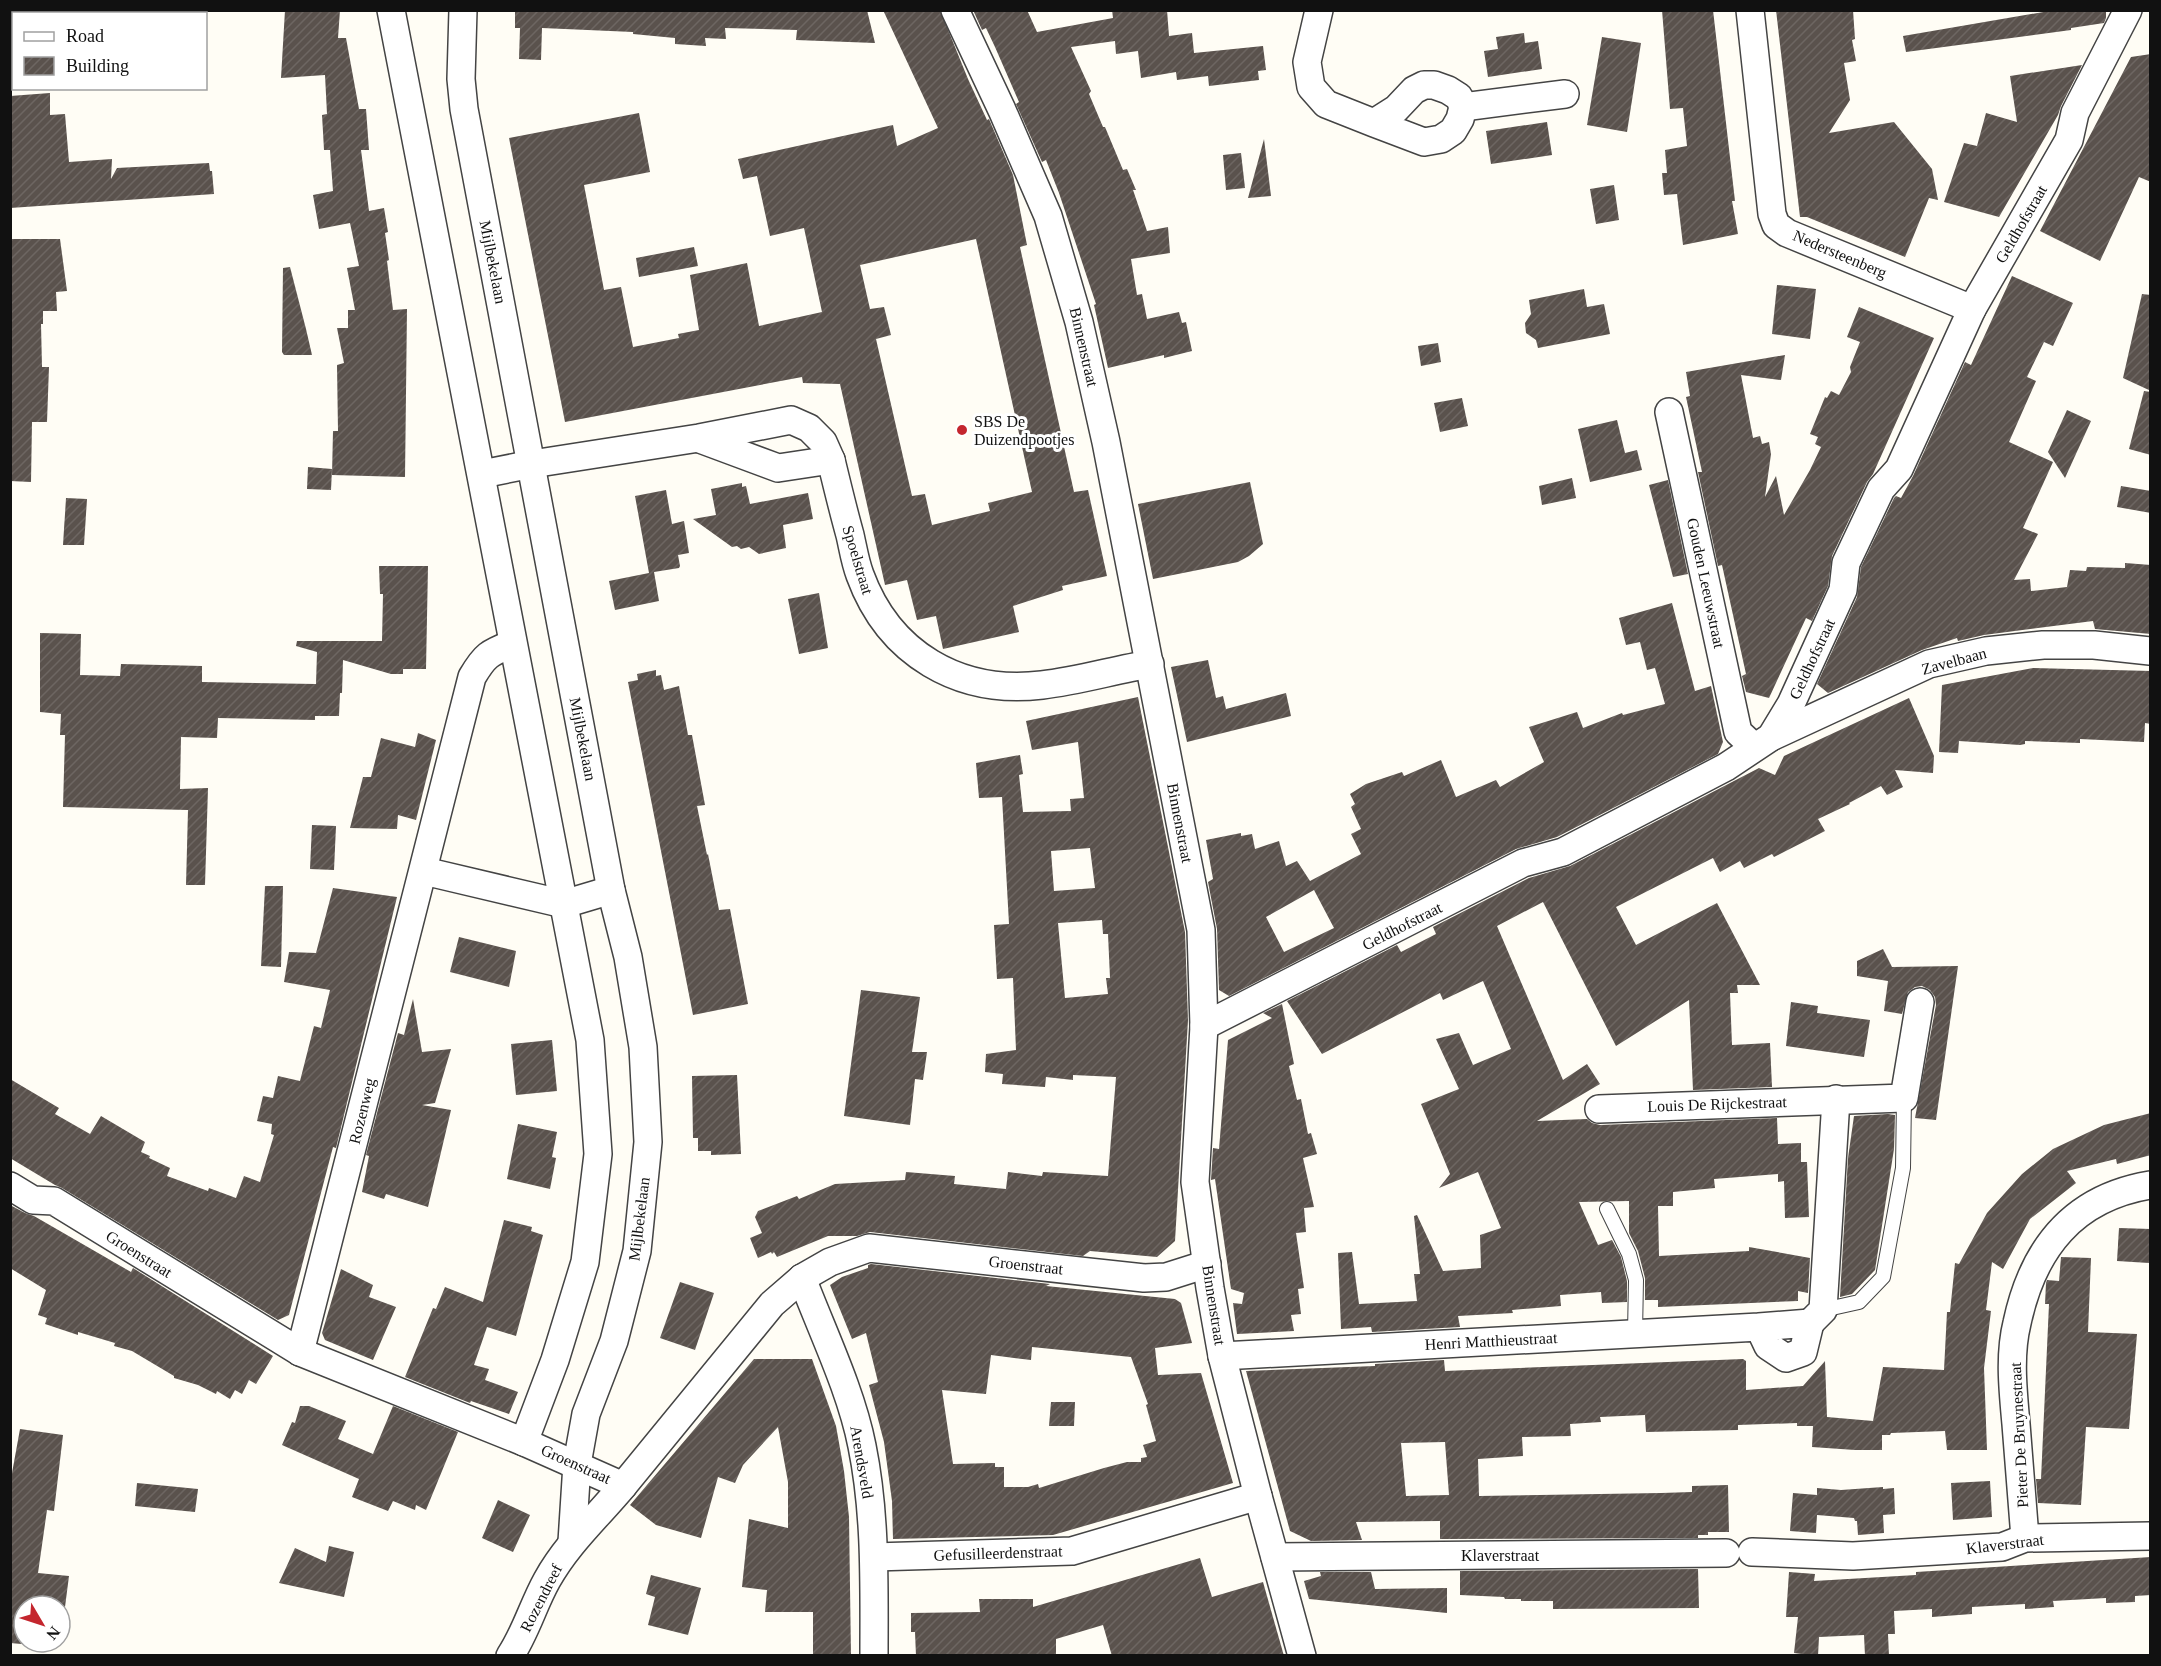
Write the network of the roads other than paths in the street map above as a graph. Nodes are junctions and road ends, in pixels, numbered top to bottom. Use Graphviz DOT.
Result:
graph roads {
  1 [pos="391,10"];
  2 [pos="463,10"];
  3 [pos="955,10"];
  4 [pos="1319,10"];
  5 [pos="1749,10"];
  6 [pos="2128,10"];
  7 [pos="1565,94"];
  8 [pos="1463,107"];
  9 [pos="1374,123"];
  10 [pos="1972,309"];
  11 [pos="1669,412"];
  12 [pos="699,438"];
  13 [pos="831,460"];
  14 [pos="532,464"];
  15 [pos="482,474"];
  16 [pos="512,644"];
  17 [pos="2151,651"];
  18 [pos="1150,664"];
  19 [pos="1763,742"];
  20 [pos="424,871"];
  21 [pos="611,890"];
  22 [pos="564,904"];
  23 [pos="1920,1002"];
  24 [pos="1204,1026"];
  25 [pos="1904,1098"];
  26 [pos="1836,1099"];
  27 [pos="1599,1109"];
  28 [pos="2151,1185"];
  29 [pos="10,1186"];
  30 [pos="1607,1209"];
  31 [pos="1207,1264"];
  32 [pos="802,1278"];
  33 [pos="1816,1316"];
  34 [pos="1635,1333"];
  35 [pos="300,1352"];
  36 [pos="1222,1356"];
  37 [pos="524,1442"];
  38 [pos="577,1464"];
  39 [pos="623,1486"];
  40 [pos="1258,1496"];
  41 [pos="2151,1536"];
  42 [pos="2025,1538"];
  43 [pos="572,1542"];
  44 [pos="874,1557"];
  45 [pos="1275,1557"];
  46 [pos="510,1656"];
  47 [pos="874,1656"];
  48 [pos="1302,1656"];
  1 -- 15 [label="street"];
  2 -- 14 [label="street, Mijlbekelaan"];
  3 -- 18 [label="street, Binnenstraat"];
  4 -- 9 [label="street"];
  5 -- 10 [label="street, Nedersteenberg"];
  6 -- 10 [label="street, Geldhofstraat"];
  7 -- 8 [label="street"];
  8 -- 9 [label="street"];
  8 -- 9 [label="street"];
  10 -- 19 [label="street, Geldhofstraat"];
  11 -- 19 [label="street, Gouden Leeuwstraat"];
  12 -- 13 [label="street, Spoelstraat"];
  12 -- 13 [label="street, Spoelstraat"];
  12 -- 14 [label="street, Spoelstraat"];
  13 -- 18 [label="street, Spoelstraat"];
  14 -- 15 [label="street, Spoelstraat"];
  14 -- 21 [label="street, Mijlbekelaan"];
  15 -- 16 [label="street"];
  16 -- 20 [label="street, Rozenweg"];
  16 -- 22 [label="street"];
  17 -- 19 [label="street, Zavelbaan"];
  18 -- 24 [label="street, Binnenstraat"];
  19 -- 24 [label="street, Geldhofstraat"];
  20 -- 22 [label="street"];
  20 -- 35 [label="street, Rozenweg"];
  21 -- 22 [label="street"];
  21 -- 38 [label="street, Mijlbekelaan"];
  22 -- 37 [label="street"];
  23 -- 25 [label="street"];
  24 -- 31 [label="street, Binnenstraat"];
  25 -- 26 [label="street, Louis De Rijckestraat"];
  25 -- 33 [label="lane"];
  26 -- 27 [label="street, Louis De Rijckestraat"];
  26 -- 33 [label="street"];
  28 -- 42 [label="street, Pieter De Bruynestraat"];
  29 -- 35 [label="street, Groenstraat"];
  30 -- 34 [label="lane"];
  31 -- 32 [label="street, Groenstraat"];
  31 -- 36 [label="street, Binnenstraat"];
  32 -- 39 [label="street, Groenstraat"];
  32 -- 44 [label="street, Arendsveld"];
  33 -- 34 [label="street, Henri Matthieustraat"];
  34 -- 36 [label="street, Henri Matthieustraat"];
  35 -- 37 [label="street, Groenstraat"];
  36 -- 40 [label="street, Binnenstraat"];
  37 -- 38 [label="street, Groenstraat"];
  38 -- 39 [label="street, Groenstraat"];
  38 -- 43 [label="street, Rozendreef"];
  39 -- 43 [label="street, Rozendreef"];
  40 -- 44 [label="street, Gefusilleerdenstraat"];
  40 -- 45 [label="street, Binnenstraat"];
  41 -- 42 [label="street, Klaverstraat"];
  42 -- 45 [label="street, Klaverstraat"];
  43 -- 46 [label="street, Rozendreef"];
  44 -- 47 [label="street, Arendsveld"];
  45 -- 48 [label="street, Binnenstraat"];
}
